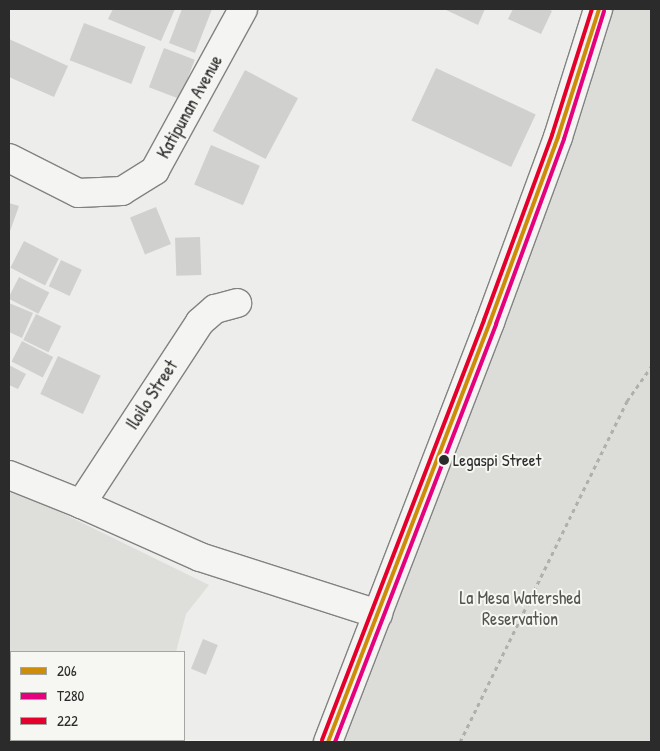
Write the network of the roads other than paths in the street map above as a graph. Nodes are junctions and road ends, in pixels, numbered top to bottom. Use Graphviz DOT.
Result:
graph roads {
  1 [pos="243,9"];
  2 [pos="598,9"];
  3 [pos="9,158"];
  4 [pos="237,303"];
  5 [pos="9,475"];
  6 [pos="81,504"];
  7 [pos="378,614"];
  8 [pos="328,742"];
  1 -- 3 [label="street, Katipunan Avenue"];
  2 -- 7 [label="street"];
  4 -- 6 [label="street, Iloilo Street"];
  5 -- 6 [label="street"];
  6 -- 7 [label="street"];
  7 -- 8 [label="street"];
}
